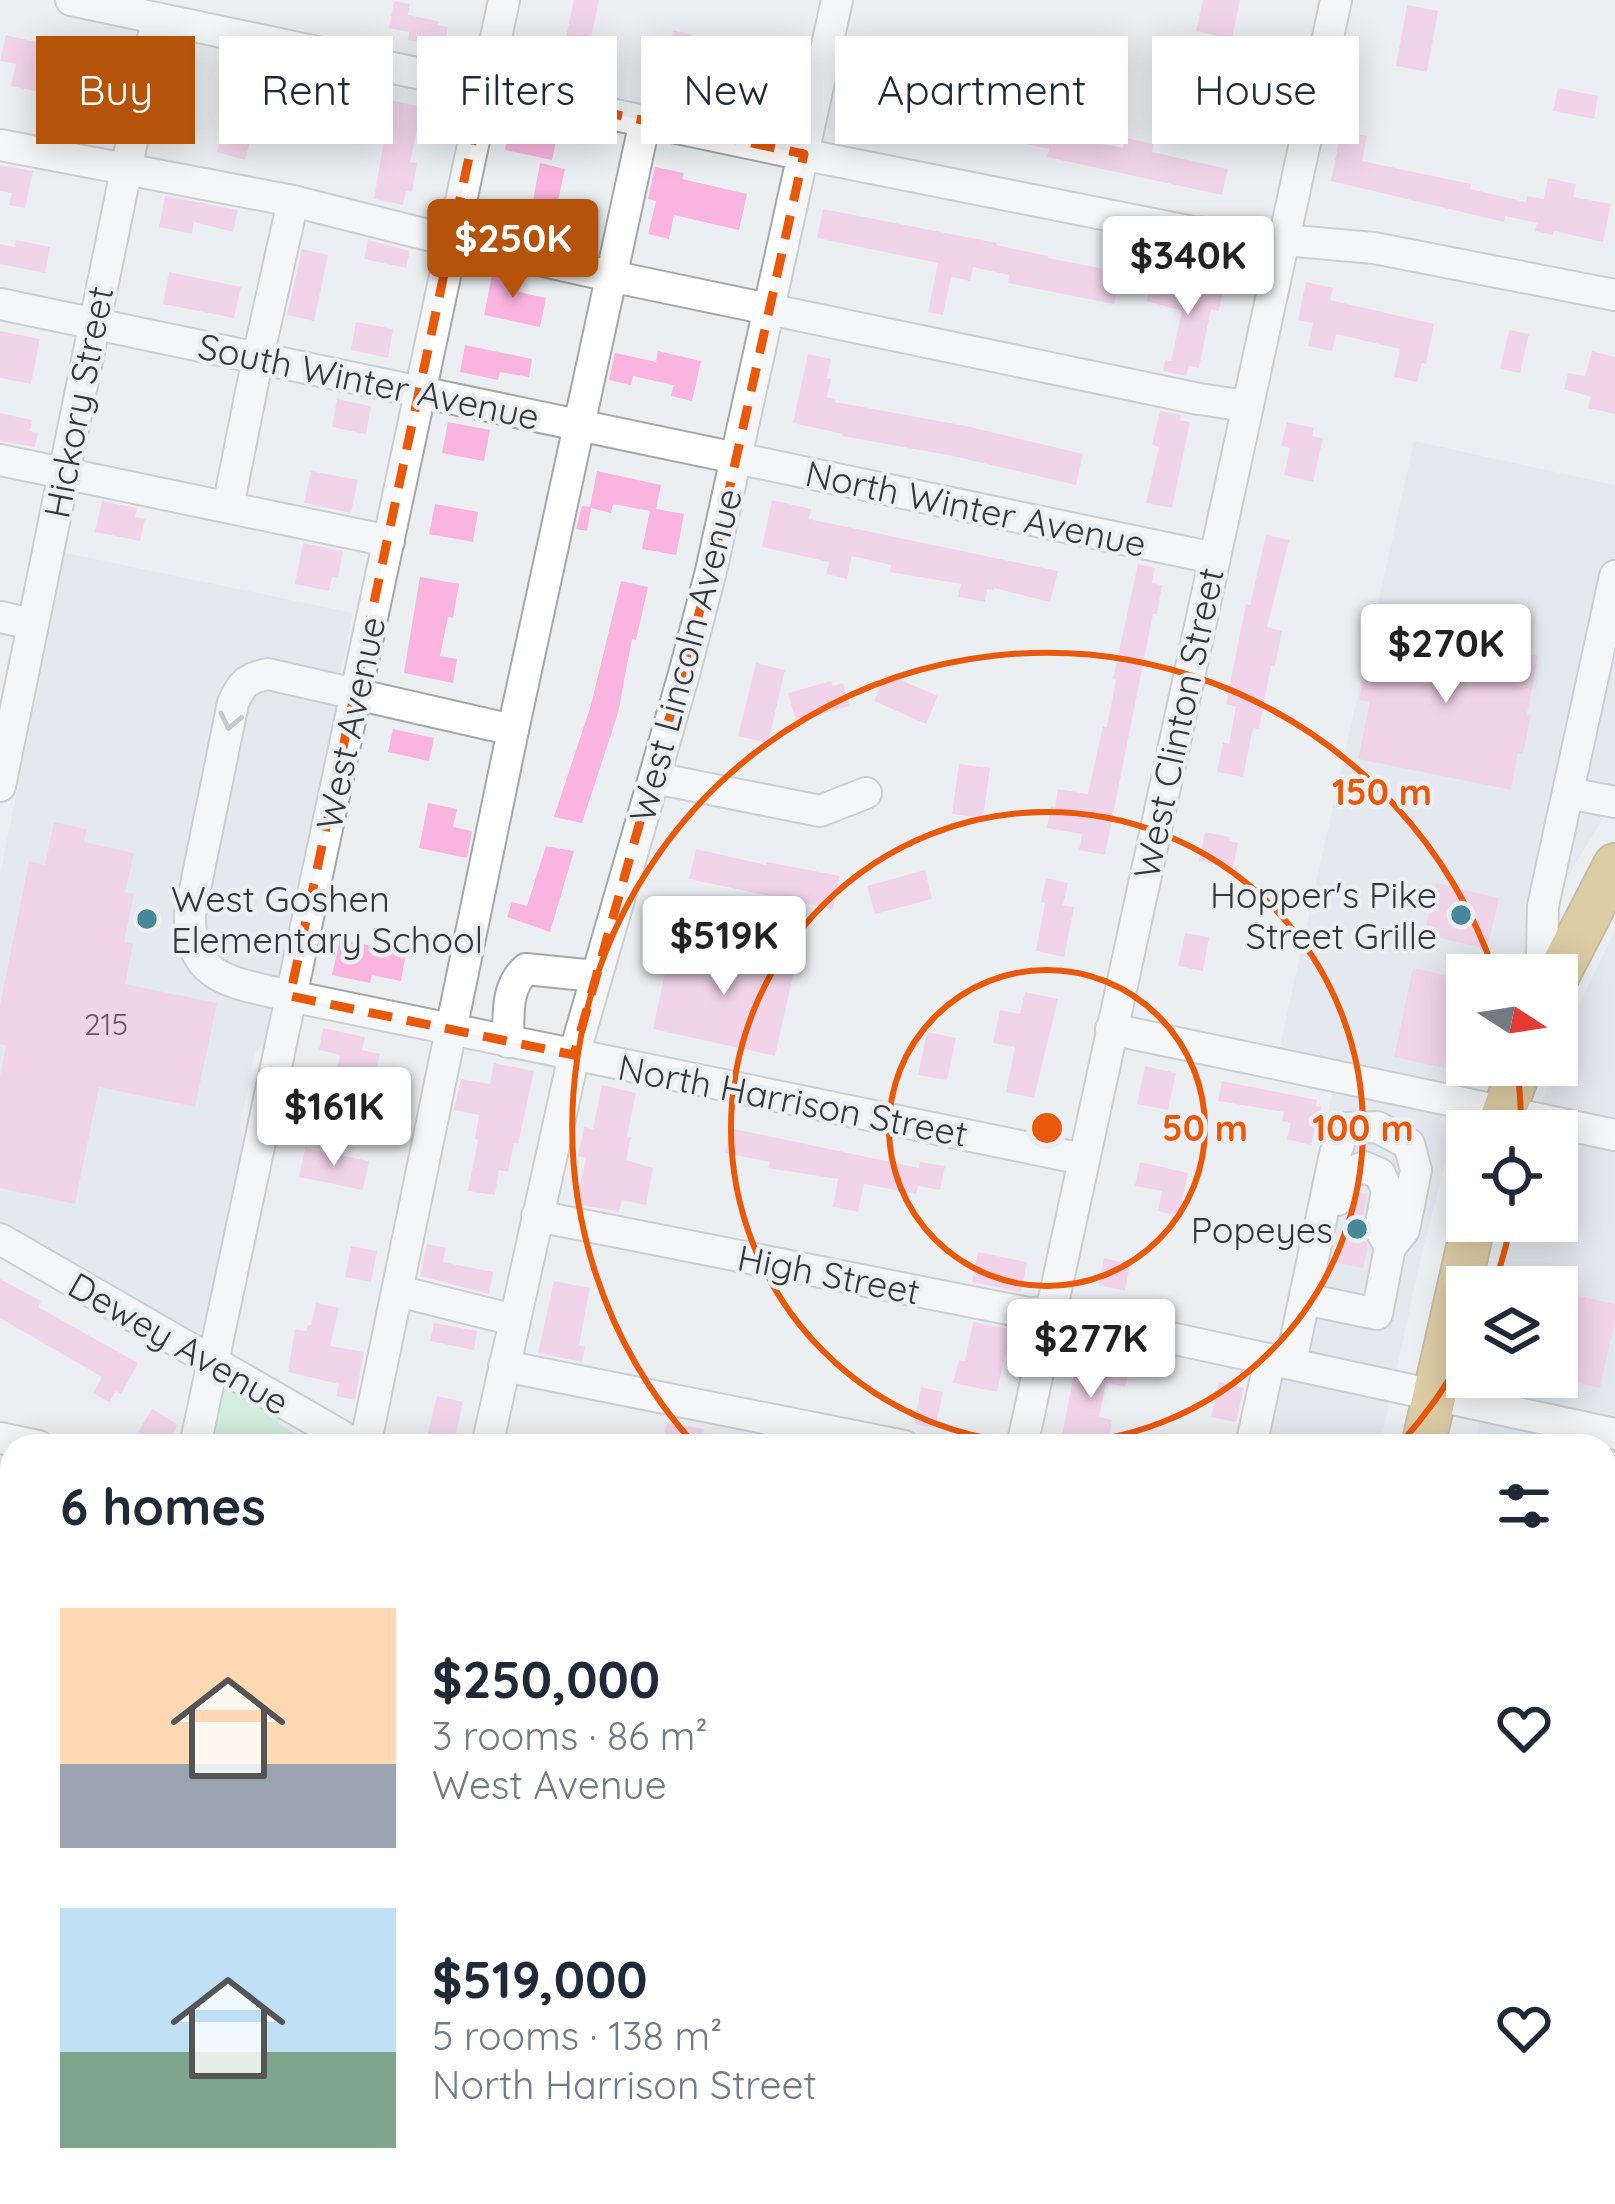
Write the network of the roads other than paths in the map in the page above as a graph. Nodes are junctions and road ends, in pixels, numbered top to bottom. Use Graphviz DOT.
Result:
graph roads {
  1 [pos="71,0"];
  2 [pos="504,0"];
  3 [pos="837,0"];
  4 [pos="1336,0"];
  5 [pos="157,19"];
  6 [pos="496,36"];
  7 [pos="417,73"];
  8 [pos="641,135"];
  9 [pos="472,144"];
  10 [pos="756,144"];
  11 [pos="0,145"];
  12 [pos="804,154"];
  13 [pos="126,168"];
  14 [pos="293,201"];
  15 [pos="452,240"];
  16 [pos="1284,241"];
  17 [pos="610,276"];
  18 [pos="1615,296"];
  19 [pos="0,304"];
  20 [pos="770,308"];
  21 [pos="94,323"];
  22 [pos="258,357"];
  23 [pos="420,392"];
  24 [pos="1247,406"];
  25 [pos="578,425"];
  26 [pos="737,458"];
  27 [pos="0,460"];
  28 [pos="64,473"];
  29 [pos="228,507"];
  30 [pos="389,541"];
  31 [pos="1214,558"];
  32 [pos="1615,576"];
  33 [pos="0,617"];
  34 [pos="33,624"];
  35 [pos="357,694"];
  36 [pos="513,730"];
  37 [pos="1,778"];
  38 [pos="655,778"];
  39 [pos="866,793"];
  40 [pos="1568,793"];
  41 [pos="1615,802"];
  42 [pos="1615,865"];
  43 [pos="1542,954"];
  44 [pos="1569,954"];
  45 [pos="595,976"];
  46 [pos="290,996"];
  47 [pos="1111,1029"];
  48 [pos="452,1031"];
  49 [pos="508,1042"];
  50 [pos="574,1055"];
  51 [pos="1356,1081"];
  52 [pos="1458,1110"];
  53 [pos="1345,1128"];
  54 [pos="1578,1131"];
  55 [pos="1615,1136"];
  56 [pos="1083,1159"];
  57 [pos="537,1216"];
  58 [pos="0,1238"];
  59 [pos="1469,1242"];
  60 [pos="1390,1247"];
  61 [pos="1308,1284"];
  62 [pos="398,1291"];
  63 [pos="1050,1312"];
  64 [pos="514,1320"];
  65 [pos="1281,1360"];
  66 [pos="212,1364"];
  67 [pos="504,1366"];
  68 [pos="1434,1395"];
  69 [pos="762,1432"];
  70 [pos="197,1434"];
  71 [pos="340,1434"];
  72 [pos="365,1434"];
  73 [pos="490,1434"];
  74 [pos="1025,1434"];
  75 [pos="1255,1434"];
  76 [pos="1426,1434"];
  77 [pos="1557,1434"];
  78 [pos="1615,1434"];
  1 -- 5 [label="street"];
  2 -- 6 [label="street, West Avenue"];
  3 -- 12 [label="street, West Lincoln Avenue"];
  4 -- 16 [label="street, West Clinton Street"];
  5 -- 7 [label="street"];
  5 -- 13 [label="street, Hickory Street"];
  8 -- 17 [label="street"];
  9 -- 15 [label="street, West Avenue"];
  10 -- 12 [label="street"];
  11 -- 13 [label="street"];
  12 -- 16 [label="street"];
  12 -- 20 [label="street, West Lincoln Avenue"];
  13 -- 14 [label="street"];
  13 -- 21 [label="street, Hickory Street"];
  14 -- 15 [label="street"];
  14 -- 22 [label="street"];
  15 -- 17 [label="street"];
  15 -- 23 [label="street, West Avenue"];
  16 -- 18 [label="street"];
  16 -- 24 [label="street, West Clinton Street"];
  17 -- 20 [label="street"];
  17 -- 25 [label="street"];
  19 -- 21 [label="street, South Winter Avenue"];
  20 -- 24 [label="street"];
  20 -- 26 [label="street, West Lincoln Avenue"];
  21 -- 22 [label="street, South Winter Avenue"];
  21 -- 28 [label="street, Hickory Street"];
  22 -- 23 [label="street, South Winter Avenue"];
  22 -- 29 [label="street"];
  23 -- 25 [label="street, South Winter Avenue"];
  23 -- 30 [label="street, West Avenue"];
  24 -- 31 [label="street, West Clinton Street"];
  25 -- 26 [label="street, South Winter Avenue"];
  25 -- 36 [label="street"];
  26 -- 31 [label="street, North Winter Avenue"];
  26 -- 38 [label="street, West Lincoln Avenue"];
  27 -- 28 [label="street"];
  28 -- 29 [label="street"];
  28 -- 34 [label="street, Hickory Street"];
  29 -- 30 [label="street"];
  30 -- 35 [label="street, West Avenue"];
  31 -- 47 [label="street, West Clinton Street"];
  32 -- 40 [label="street"];
  33 -- 34 [label="street"];
  34 -- 37 [label="street, Hickory Street"];
  35 -- 36 [label="street"];
  35 -- 46 [label="street, West Avenue"];
  35 -- 46 [label="street, North Harrison Street, one-way"];
  36 -- 48 [label="street"];
  38 -- 39 [label="street"];
  38 -- 45 [label="street, West Lincoln Avenue"];
  40 -- 41 [label="street"];
  40 -- 43 [label="street"];
  42 -- 44 [label="highway"];
  45 -- 49 [label="street"];
  45 -- 50 [label="street, West Lincoln Avenue"];
  46 -- 48 [label="street, North Harrison Street"];
  46 -- 66 [label="street, West Avenue"];
  47 -- 51 [label="street"];
  47 -- 56 [label="street, West Clinton Street"];
  48 -- 49 [label="street, North Harrison Street"];
  48 -- 62 [label="street"];
  49 -- 50 [label="street, North Harrison Street"];
  50 -- 56 [label="street, North Harrison Street"];
  50 -- 57 [label="street, West Lincoln Avenue"];
  51 -- 52 [label="street"];
  51 -- 53 [label="street"];
  53 -- 60 [label="street"];
  53 -- 61 [label="street"];
  54 -- 55 [label="street"];
  56 -- 63 [label="street, West Clinton Street"];
  57 -- 63 [label="street, High Street"];
  57 -- 64 [label="street, West Lincoln Avenue"];
  58 -- 66 [label="street, Dewey Avenue"];
  59 -- 68 [label="highway"];
  60 -- 61 [label="street"];
  60 -- 61 [label="street"];
  61 -- 65 [label="street"];
  62 -- 64 [label="street"];
  62 -- 72 [label="street"];
  63 -- 65 [label="street, High Street"];
  63 -- 74 [label="street, West Clinton Street"];
  64 -- 67 [label="street, West Lincoln Avenue"];
  65 -- 68 [label="street, High Street"];
  65 -- 75 [label="street"];
  66 -- 70 [label="street, West Avenue"];
  66 -- 71 [label="street, Dewey Avenue"];
  67 -- 69 [label="street"];
  67 -- 73 [label="street, West Lincoln Avenue"];
  68 -- 76 [label="highway"];
  68 -- 77 [label="street, High Street"];
  77 -- 78 [label="street, High Street"];
}
